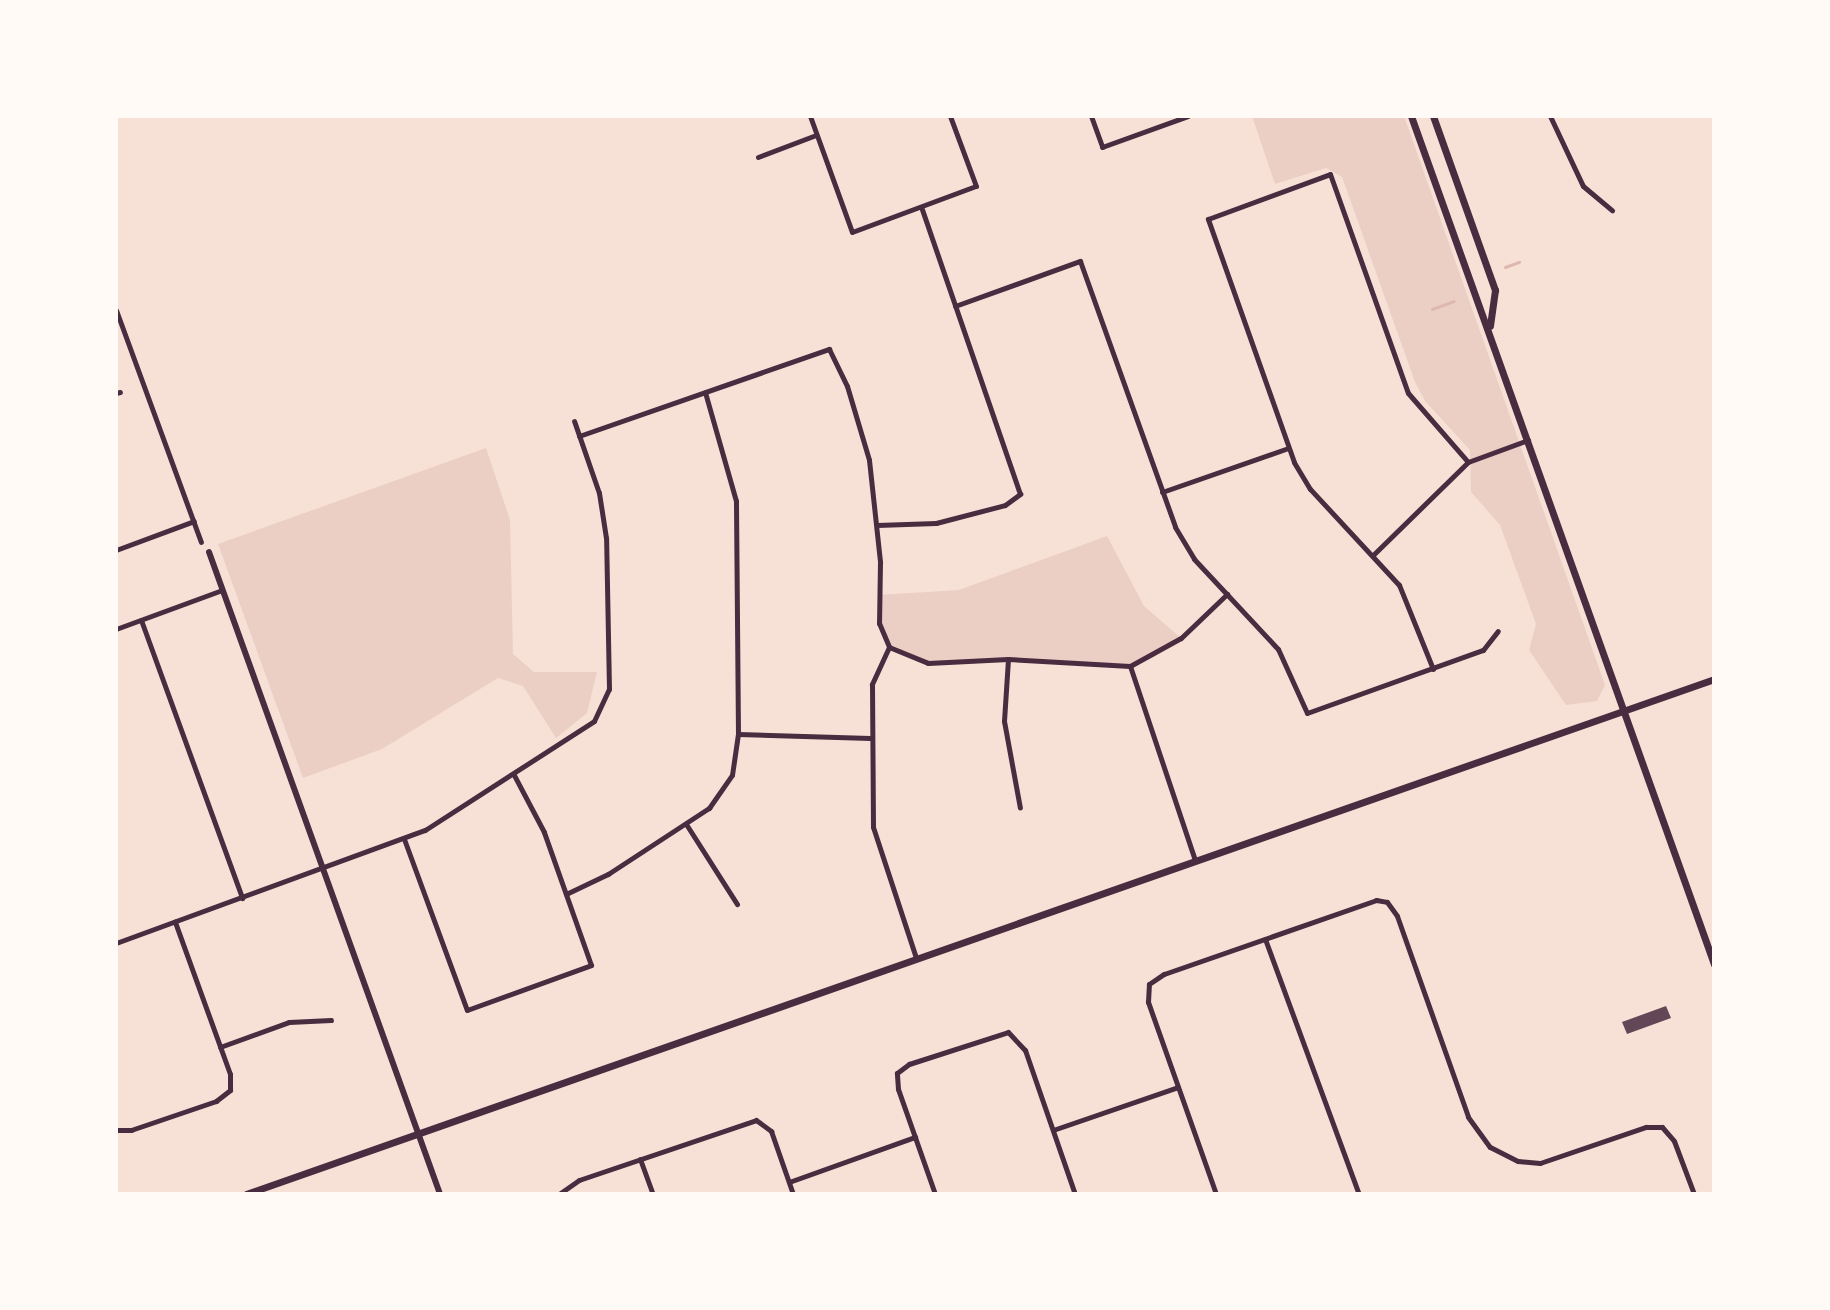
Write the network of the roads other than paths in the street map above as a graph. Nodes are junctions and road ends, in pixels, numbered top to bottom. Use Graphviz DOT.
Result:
graph roads {
  1 [pos="810,116"];
  2 [pos="950,116"];
  3 [pos="1091,116"];
  4 [pos="1188,116"];
  5 [pos="1411,116"];
  6 [pos="1433,116"];
  7 [pos="1550,116"];
  8 [pos="816,135"];
  9 [pos="758,157"];
  10 [pos="922,209"];
  11 [pos="1612,210"];
  12 [pos="955,306"];
  13 [pos="116,310"];
  14 [pos="1490,326"];
  15 [pos="705,392"];
  16 [pos="574,421"];
  17 [pos="579,436"];
  18 [pos="1528,440"];
  19 [pos="1288,448"];
  20 [pos="1468,462"];
  21 [pos="1162,492"];
  22 [pos="194,521"];
  23 [pos="877,525"];
  24 [pos="201,542"];
  25 [pos="116,550"];
  26 [pos="209,552"];
  27 [pos="1373,555"];
  28 [pos="222,590"];
  29 [pos="1227,594"];
  30 [pos="141,620"];
  31 [pos="116,629"];
  32 [pos="1498,631"];
  33 [pos="889,647"];
  34 [pos="1008,659"];
  35 [pos="1130,666"];
  36 [pos="1433,669"];
  37 [pos="1714,679"];
  38 [pos="1623,711"];
  39 [pos="738,734"];
  40 [pos="870,738"];
  41 [pos="514,775"];
  42 [pos="1020,808"];
  43 [pos="686,824"];
  44 [pos="404,839"];
  45 [pos="1195,860"];
  46 [pos="323,868"];
  47 [pos="566,894"];
  48 [pos="242,898"];
  49 [pos="737,904"];
  50 [pos="175,922"];
  51 [pos="1265,939"];
  52 [pos="116,942"];
  53 [pos="916,958"];
  54 [pos="1714,964"];
  55 [pos="331,1020"];
  56 [pos="220,1047"];
  57 [pos="1178,1087"];
  58 [pos="116,1130"];
  59 [pos="1053,1130"];
  60 [pos="419,1134"];
  61 [pos="915,1137"];
  62 [pos="640,1159"];
  63 [pos="789,1182"];
  64 [pos="246,1194"];
  65 [pos="440,1194"];
  66 [pos="559,1194"];
  67 [pos="653,1194"];
  68 [pos="793,1194"];
  69 [pos="935,1194"];
  70 [pos="1075,1194"];
  71 [pos="1216,1194"];
  72 [pos="1359,1194"];
  73 [pos="1694,1194"];
  1 -- 8 [label="street"];
  2 -- 10 [label="street"];
  3 -- 4 [label="street"];
  5 -- 14 [label="main road"];
  6 -- 14 [label="main road"];
  7 -- 11 [label="street"];
  8 -- 9 [label="street"];
  8 -- 10 [label="street"];
  10 -- 12 [label="street"];
  12 -- 21 [label="street"];
  12 -- 23 [label="street"];
  13 -- 22 [label="street"];
  14 -- 18 [label="main road"];
  15 -- 17 [label="street"];
  15 -- 23 [label="street"];
  15 -- 39 [label="street"];
  16 -- 17 [label="street"];
  17 -- 41 [label="street"];
  18 -- 20 [label="street"];
  18 -- 38 [label="main road"];
  19 -- 20 [label="street"];
  19 -- 21 [label="street"];
  19 -- 27 [label="street"];
  20 -- 27 [label="street"];
  21 -- 29 [label="street"];
  22 -- 24 [label="street"];
  22 -- 25 [label="street"];
  23 -- 33 [label="street"];
  26 -- 28 [label="street"];
  27 -- 36 [label="street"];
  28 -- 30 [label="street"];
  28 -- 46 [label="street"];
  29 -- 35 [label="street"];
  29 -- 36 [label="street"];
  30 -- 31 [label="street"];
  30 -- 48 [label="street"];
  32 -- 36 [label="street"];
  33 -- 34 [label="street"];
  33 -- 40 [label="street"];
  34 -- 35 [label="street"];
  34 -- 42 [label="street"];
  35 -- 45 [label="street"];
  37 -- 38 [label="main road"];
  38 -- 45 [label="main road"];
  38 -- 54 [label="main road"];
  39 -- 40 [label="street"];
  39 -- 43 [label="street"];
  40 -- 53 [label="street"];
  41 -- 44 [label="street"];
  41 -- 47 [label="street"];
  43 -- 47 [label="street"];
  43 -- 49 [label="street"];
  44 -- 46 [label="street"];
  44 -- 47 [label="street"];
  45 -- 53 [label="main road"];
  46 -- 48 [label="street"];
  46 -- 60 [label="street"];
  48 -- 50 [label="street"];
  50 -- 52 [label="street"];
  50 -- 56 [label="street"];
  51 -- 57 [label="street"];
  51 -- 72 [label="street"];
  51 -- 73 [label="street"];
  53 -- 60 [label="main road"];
  55 -- 56 [label="street"];
  56 -- 58 [label="street"];
  57 -- 59 [label="street"];
  57 -- 71 [label="street"];
  59 -- 61 [label="street"];
  59 -- 70 [label="street"];
  60 -- 64 [label="main road"];
  60 -- 65 [label="street"];
  61 -- 63 [label="street"];
  61 -- 69 [label="street"];
  62 -- 63 [label="street"];
  62 -- 66 [label="street"];
  62 -- 67 [label="street"];
  63 -- 68 [label="street"];
}
